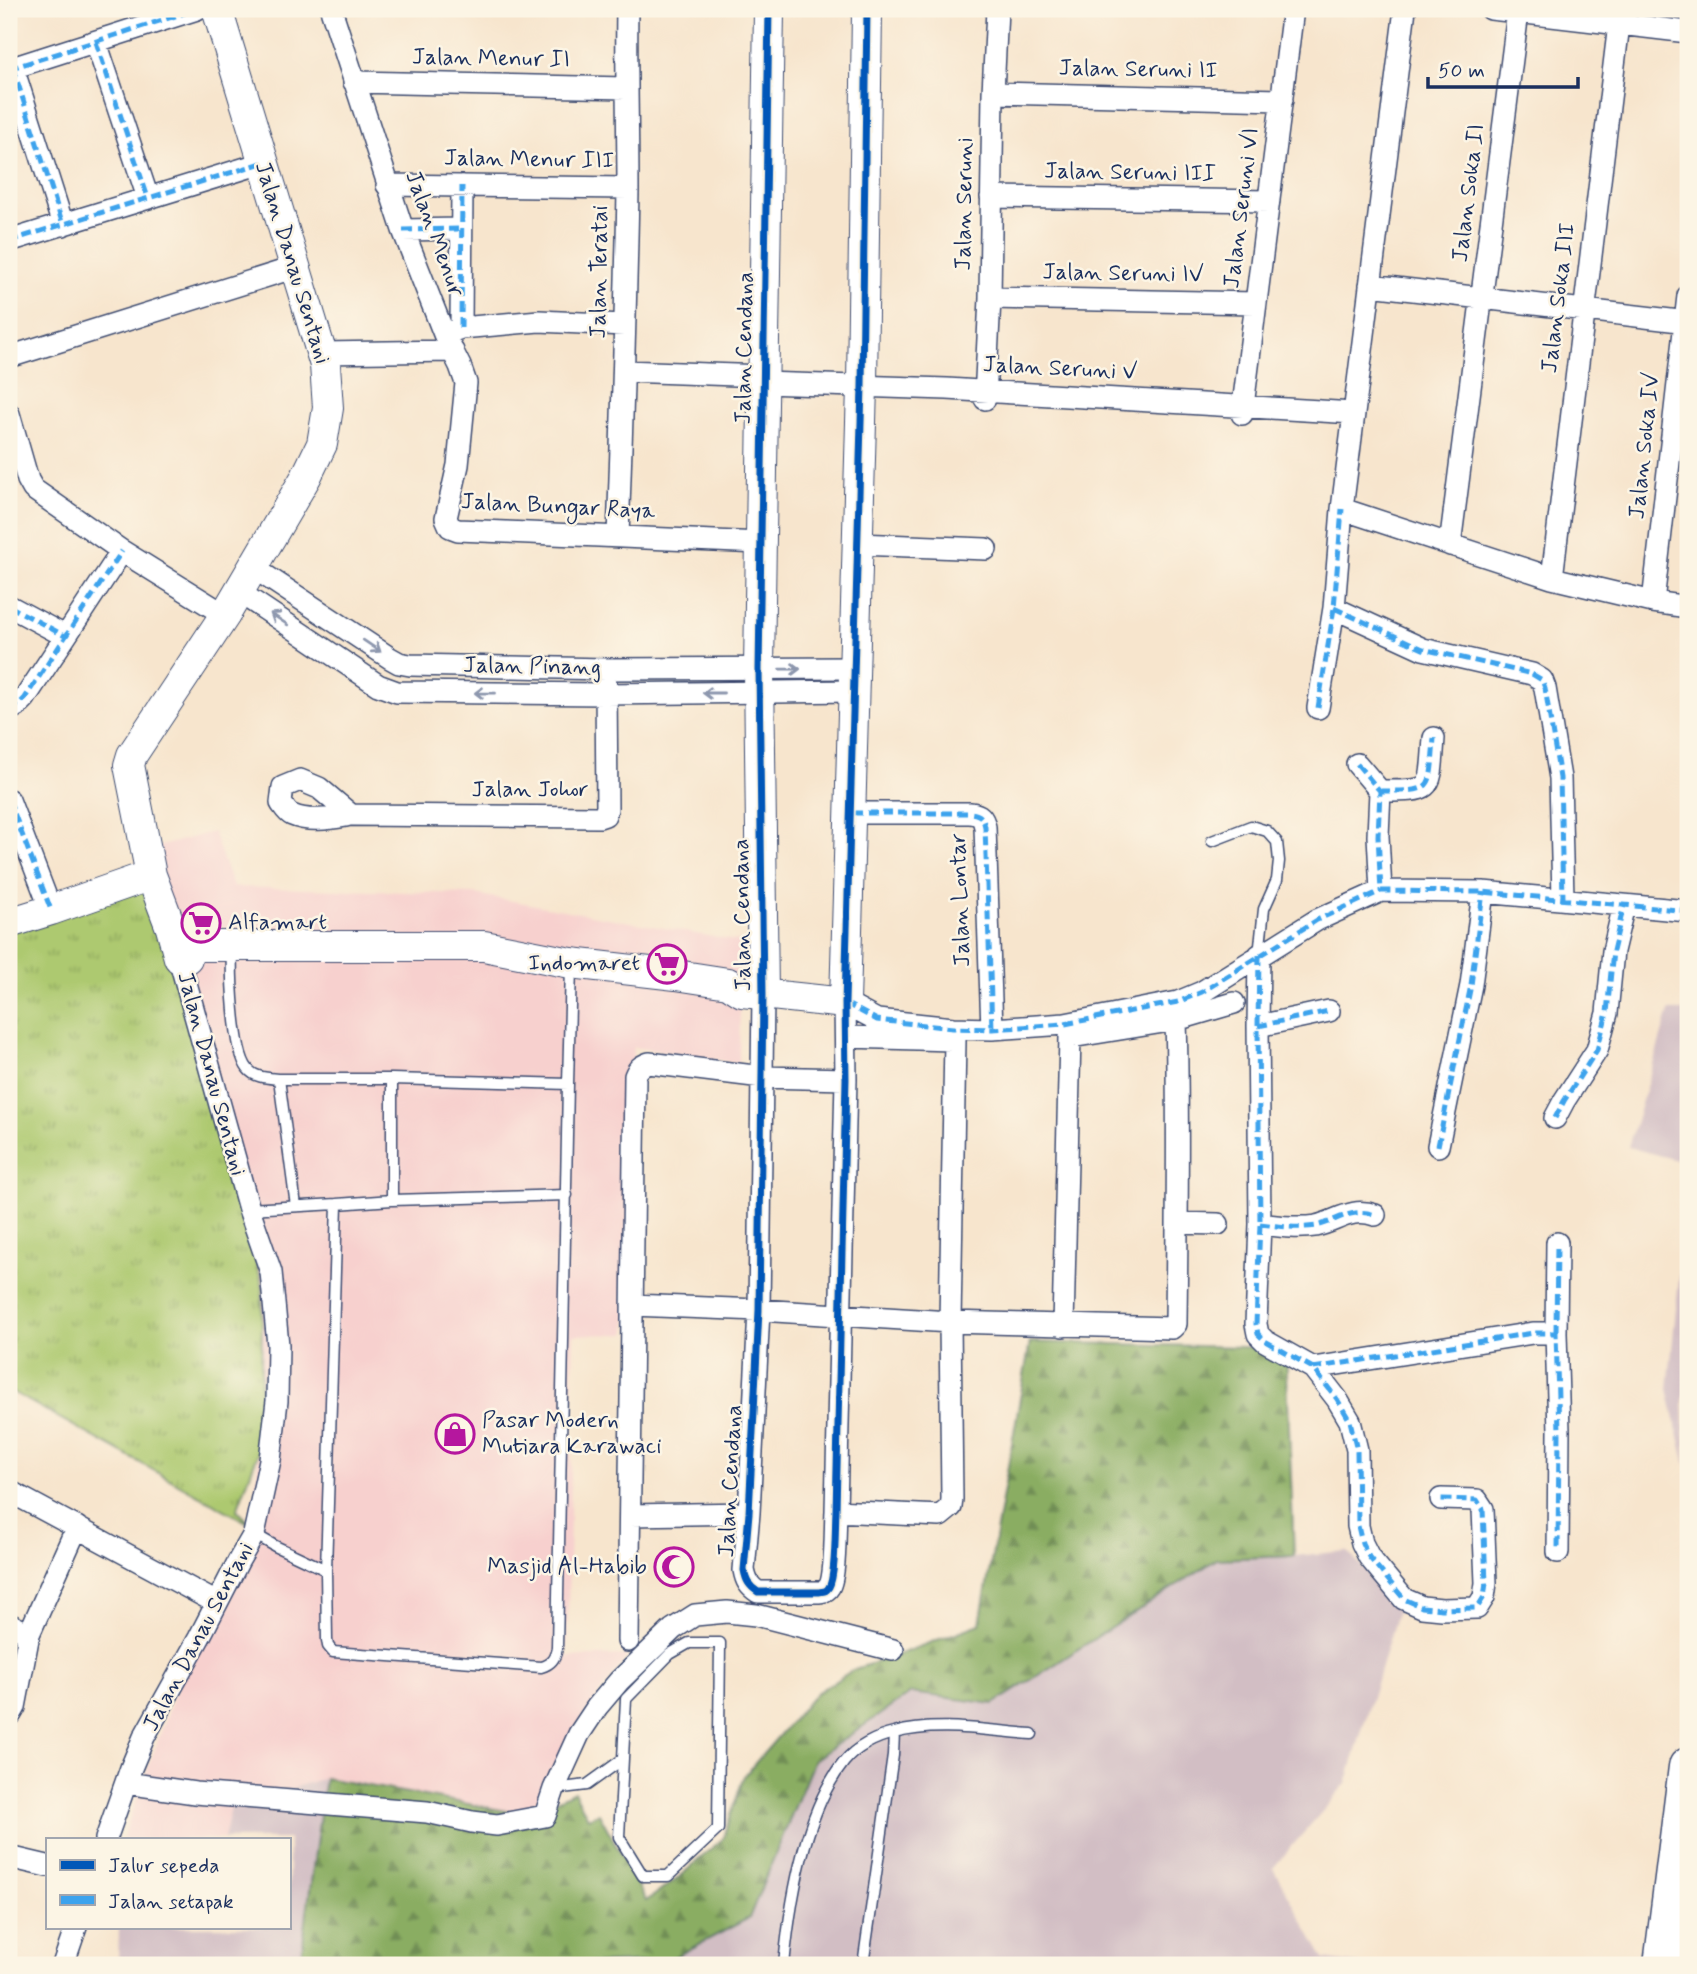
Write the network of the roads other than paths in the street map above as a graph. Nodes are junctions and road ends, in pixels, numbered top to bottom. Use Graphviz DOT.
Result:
graph roads {
  1 [pos="197,9"];
  2 [pos="216,9"];
  3 [pos="331,9"];
  4 [pos="627,9"];
  5 [pos="769,9"];
  6 [pos="867,9"];
  7 [pos="997,9"];
  8 [pos="1293,9"];
  9 [pos="1405,9"];
  10 [pos="1491,9"];
  11 [pos="1518,12"];
  12 [pos="1619,24"];
  13 [pos="1688,32"];
  14 [pos="96,42"];
  15 [pos="11,69"];
  16 [pos="354,82"];
  17 [pos="626,88"];
  18 [pos="993,93"];
  19 [pos="1282,100"];
  20 [pos="262,163"];
  21 [pos="387,185"];
  22 [pos="462,186"];
  23 [pos="628,188"];
  24 [pos="991,197"];
  25 [pos="148,198"];
  26 [pos="1269,201"];
  27 [pos="63,225"];
  28 [pos="461,229"];
  29 [pos="402,230"];
  30 [pos="9,241"];
  31 [pos="296,267"];
  32 [pos="1370,285"];
  33 [pos="1688,296"];
  34 [pos="990,298"];
  35 [pos="1482,298"];
  36 [pos="1256,303"];
  37 [pos="1584,310"];
  38 [pos="1687,322"];
  39 [pos="624,325"];
  40 [pos="453,338"];
  41 [pos="322,353"];
  42 [pos="9,357"];
  43 [pos="624,371"];
  44 [pos="763,384"];
  45 [pos="862,390"];
  46 [pos="985,395"];
  47 [pos="1243,410"];
  48 [pos="9,414"];
  49 [pos="1354,417"];
  50 [pos="1342,509"];
  51 [pos="618,537"];
  52 [pos="761,543"];
  53 [pos="858,544"];
  54 [pos="1450,545"];
  55 [pos="986,549"];
  56 [pos="122,551"];
  57 [pos="1552,578"];
  58 [pos="239,591"];
  59 [pos="1653,602"];
  60 [pos="9,606"];
  61 [pos="1688,607"];
  62 [pos="1335,608"];
  63 [pos="65,636"];
  64 [pos="606,669"];
  65 [pos="683,669"];
  66 [pos="855,680"];
  67 [pos="759,681"];
  68 [pos="682,693"];
  69 [pos="605,694"];
  70 [pos="1318,708"];
  71 [pos="9,710"];
  72 [pos="1434,738"];
  73 [pos="1357,764"];
  74 [pos="1380,791"];
  75 [pos="9,800"];
  76 [pos="852,813"];
  77 [pos="351,815"];
  78 [pos="1212,841"];
  79 [pos="151,875"];
  80 [pos="1381,891"];
  81 [pos="1483,892"];
  82 [pos="1563,898"];
  83 [pos="1624,905"];
  84 [pos="1687,908"];
  85 [pos="51,910"];
  86 [pos="9,923"];
  87 [pos="232,951"];
  88 [pos="178,952"];
  89 [pos="1259,955"];
  90 [pos="571,969"];
  91 [pos="753,993"];
  92 [pos="845,1003"];
  93 [pos="1234,1003"];
  94 [pos="1329,1011"];
  95 [pos="1177,1020"];
  96 [pos="1258,1027"];
  97 [pos="992,1029"];
  98 [pos="847,1037"];
  99 [pos="1070,1037"];
  100 [pos="955,1040"];
  101 [pos="762,1077"];
  102 [pos="279,1079"];
  103 [pos="392,1079"];
  104 [pos="846,1079"];
  105 [pos="568,1084"];
  106 [pos="1555,1118"];
  107 [pos="1438,1146"];
  108 [pos="567,1195"];
  109 [pos="392,1200"];
  110 [pos="337,1204"];
  111 [pos="296,1206"];
  112 [pos="249,1209"];
  113 [pos="1375,1215"];
  114 [pos="1177,1223"];
  115 [pos="1218,1224"];
  116 [pos="1260,1224"];
  117 [pos="1557,1243"];
  118 [pos="632,1305"];
  119 [pos="759,1310"];
  120 [pos="840,1316"];
  121 [pos="950,1322"];
  122 [pos="1063,1326"];
  123 [pos="1556,1333"];
  124 [pos="1313,1368"];
  125 [pos="9,1491"];
  126 [pos="1441,1499"];
  127 [pos="836,1511"];
  128 [pos="749,1513"];
  129 [pos="630,1515"];
  130 [pos="76,1527"];
  131 [pos="254,1534"];
  132 [pos="1558,1552"];
  133 [pos="326,1570"];
  134 [pos="216,1603"];
  135 [pos="9,1624"];
  136 [pos="29,1633"];
  137 [pos="628,1641"];
  138 [pos="893,1650"];
  139 [pos="9,1714"];
  140 [pos="894,1734"];
  141 [pos="1032,1734"];
  142 [pos="623,1759"];
  143 [pos="1688,1767"];
  144 [pos="126,1783"];
  145 [pos="554,1789"];
  146 [pos="106,1838"];
  147 [pos="9,1857"];
  148 [pos="46,1866"];
  149 [pos="76,1928"];
  150 [pos="63,1965"];
  151 [pos="785,1965"];
  152 [pos="863,1965"];
  153 [pos="1663,1965"];
  1 -- 14 [label="street"];
  2 -- 20 [label="street, Jalan Danau Sentani"];
  3 -- 16 [label="street, Jalan Menur"];
  4 -- 17 [label="street, Jalan Teratai"];
  5 -- 44 [label="street, Jalan Cendana"];
  6 -- 45 [label="street, Jalan Cendana"];
  7 -- 18 [label="street, Jalan Seruni"];
  8 -- 19 [label="street, Jalan Seruni VI"];
  9 -- 32 [label="street"];
  10 -- 11 [label="street"];
  11 -- 12 [label="street"];
  11 -- 35 [label="street, Jalan Soka II"];
  12 -- 13 [label="street"];
  12 -- 37 [label="street, Jalan Soka III"];
  14 -- 15 [label="street"];
  14 -- 25 [label="street"];
  15 -- 27 [label="street"];
  16 -- 17 [label="street, Jalan Menur II"];
  16 -- 21 [label="street, Jalan Menur"];
  17 -- 23 [label="street, Jalan Teratai"];
  18 -- 19 [label="street, Jalan Seruni II"];
  18 -- 24 [label="street, Jalan Seruni"];
  19 -- 26 [label="street, Jalan Seruni VI"];
  20 -- 25 [label="street"];
  20 -- 31 [label="street, Jalan Danau Sentani"];
  21 -- 22 [label="street, Jalan Menur III"];
  21 -- 29 [label="street, Jalan Menur"];
  22 -- 23 [label="street, Jalan Menur III"];
  22 -- 28 [label="street"];
  23 -- 39 [label="street, Jalan Teratai"];
  24 -- 26 [label="street, Jalan Seruni III"];
  24 -- 34 [label="street, Jalan Seruni"];
  25 -- 27 [label="street"];
  26 -- 36 [label="street, Jalan Seruni VI"];
  27 -- 30 [label="street"];
  28 -- 29 [label="street"];
  28 -- 40 [label="street"];
  29 -- 40 [label="street, Jalan Menur"];
  31 -- 41 [label="street, Jalan Danau Sentani"];
  31 -- 42 [label="street"];
  32 -- 35 [label="street, Jalan Soka II"];
  32 -- 49 [label="street"];
  33 -- 38 [label="street, Jalan Soka IV"];
  34 -- 36 [label="street, Jalan Seruni IV"];
  34 -- 46 [label="street, Jalan Seruni"];
  35 -- 37 [label="street, Jalan Soka II"];
  35 -- 54 [label="street, Jalan Soka II"];
  36 -- 47 [label="street, Jalan Seruni VI"];
  37 -- 38 [label="street, Jalan Soka II"];
  37 -- 57 [label="street, Jalan Soka III"];
  38 -- 59 [label="street, Jalan Soka IV"];
  39 -- 40 [label="street"];
  39 -- 43 [label="street, Jalan Teratai"];
  40 -- 41 [label="street"];
  40 -- 51 [label="street, Jalan Bungar Raya"];
  41 -- 58 [label="street, Jalan Danau Sentani"];
  43 -- 44 [label="street, Jalan Seruni V"];
  43 -- 51 [label="street, Jalan Teratai"];
  44 -- 45 [label="street, Jalan Seruni V"];
  44 -- 52 [label="street, Jalan Cendana"];
  45 -- 46 [label="street, Jalan Seruni V"];
  45 -- 53 [label="street, Jalan Cendana"];
  46 -- 47 [label="street, Jalan Seruni V"];
  47 -- 49 [label="street, Jalan Seruni V"];
  48 -- 56 [label="street"];
  49 -- 50 [label="street"];
  50 -- 54 [label="street"];
  50 -- 62 [label="street"];
  51 -- 52 [label="street, Jalan Bungar Raya"];
  52 -- 67 [label="street, Jalan Cendana"];
  53 -- 55 [label="street"];
  53 -- 66 [label="street, Jalan Cendana"];
  54 -- 57 [label="street"];
  56 -- 58 [label="street"];
  56 -- 63 [label="street"];
  57 -- 59 [label="street"];
  58 -- 64 [label="street, Jalan Pinang, one-way"];
  69 -- 58 [label="street, Jalan Pinang, one-way"];
  58 -- 79 [label="street, Jalan Danau Sentani"];
  59 -- 61 [label="street"];
  60 -- 63 [label="street"];
  62 -- 70 [label="street"];
  62 -- 82 [label="street"];
  63 -- 71 [label="street"];
  64 -- 65 [label="street, Jalan Pinang"];
  64 -- 69 [label="street, Jalan Johor"];
  65 -- 67 [label="street, Jalan Pinang"];
  65 -- 68 [label="street"];
  66 -- 67 [label="street, Jalan Pinang"];
  66 -- 76 [label="street, Jalan Cendana"];
  67 -- 68 [label="street, Jalan Pinang, one-way"];
  67 -- 91 [label="street, Jalan Cendana"];
  68 -- 69 [label="street, Jalan Pinang"];
  69 -- 77 [label="street, Jalan Johor"];
  72 -- 74 [label="street"];
  73 -- 74 [label="street"];
  74 -- 80 [label="street"];
  75 -- 85 [label="street"];
  76 -- 92 [label="street, Jalan Cendana"];
  76 -- 97 [label="street, Jalan Lontar"];
  78 -- 89 [label="lane"];
  79 -- 85 [label="street"];
  79 -- 88 [label="street, Jalan Danau Sentani"];
  80 -- 81 [label="street"];
  80 -- 89 [label="street"];
  81 -- 82 [label="street"];
  81 -- 107 [label="street"];
  82 -- 83 [label="street"];
  83 -- 84 [label="street"];
  83 -- 106 [label="street"];
  85 -- 86 [label="street"];
  87 -- 88 [label="street"];
  87 -- 90 [label="street"];
  87 -- 102 [label="lane"];
  88 -- 112 [label="street, Jalan Danau Sentani"];
  89 -- 96 [label="street"];
  89 -- 97 [label="street"];
  90 -- 91 [label="street"];
  90 -- 105 [label="lane"];
  91 -- 92 [label="street"];
  91 -- 101 [label="street, Jalan Cendana"];
  92 -- 97 [label="street"];
  92 -- 98 [label="street, Jalan Cendana"];
  93 -- 95 [label="street"];
  94 -- 96 [label="street"];
  95 -- 99 [label="street"];
  95 -- 114 [label="street"];
  96 -- 116 [label="street"];
  98 -- 100 [label="street"];
  98 -- 104 [label="street, Jalan Cendana"];
  99 -- 100 [label="street"];
  99 -- 122 [label="street"];
  100 -- 121 [label="street"];
  101 -- 104 [label="street"];
  101 -- 118 [label="street"];
  101 -- 119 [label="street, Jalan Cendana"];
  102 -- 103 [label="lane"];
  102 -- 111 [label="lane"];
  103 -- 105 [label="lane"];
  103 -- 109 [label="lane"];
  104 -- 120 [label="street, Jalan Cendana"];
  105 -- 108 [label="lane"];
  108 -- 109 [label="lane"];
  108 -- 133 [label="lane"];
  109 -- 110 [label="lane"];
  110 -- 111 [label="lane"];
  110 -- 133 [label="lane"];
  111 -- 112 [label="lane"];
  112 -- 131 [label="street, Jalan Danau Sentani"];
  113 -- 116 [label="street"];
  114 -- 115 [label="street"];
  114 -- 122 [label="street"];
  116 -- 124 [label="street"];
  117 -- 123 [label="street"];
  118 -- 119 [label="street"];
  118 -- 129 [label="street"];
  119 -- 120 [label="street"];
  119 -- 128 [label="street, Jalan Cendana"];
  120 -- 121 [label="street"];
  120 -- 127 [label="street, Jalan Cendana"];
  121 -- 122 [label="street"];
  121 -- 127 [label="street"];
  123 -- 124 [label="street"];
  123 -- 132 [label="street"];
  124 -- 126 [label="street"];
  125 -- 130 [label="street"];
  127 -- 128 [label="street, Jalan Cendana"];
  128 -- 129 [label="street"];
  129 -- 137 [label="street"];
  130 -- 134 [label="street"];
  130 -- 136 [label="street"];
  131 -- 133 [label="lane"];
  131 -- 134 [label="street, Jalan Danau Sentani"];
  134 -- 144 [label="street, Jalan Danau Sentani"];
  135 -- 136 [label="street"];
  136 -- 139 [label="street"];
  138 -- 145 [label="street"];
  140 -- 141 [label="lane"];
  140 -- 151 [label="lane"];
  140 -- 152 [label="lane"];
  142 -- 142 [label="lane"];
  142 -- 145 [label="lane"];
  143 -- 153 [label="highway"];
  144 -- 145 [label="street"];
  144 -- 146 [label="street, Jalan Danau Sentani"];
  147 -- 148 [label="street"];
  149 -- 150 [label="street"];
}
